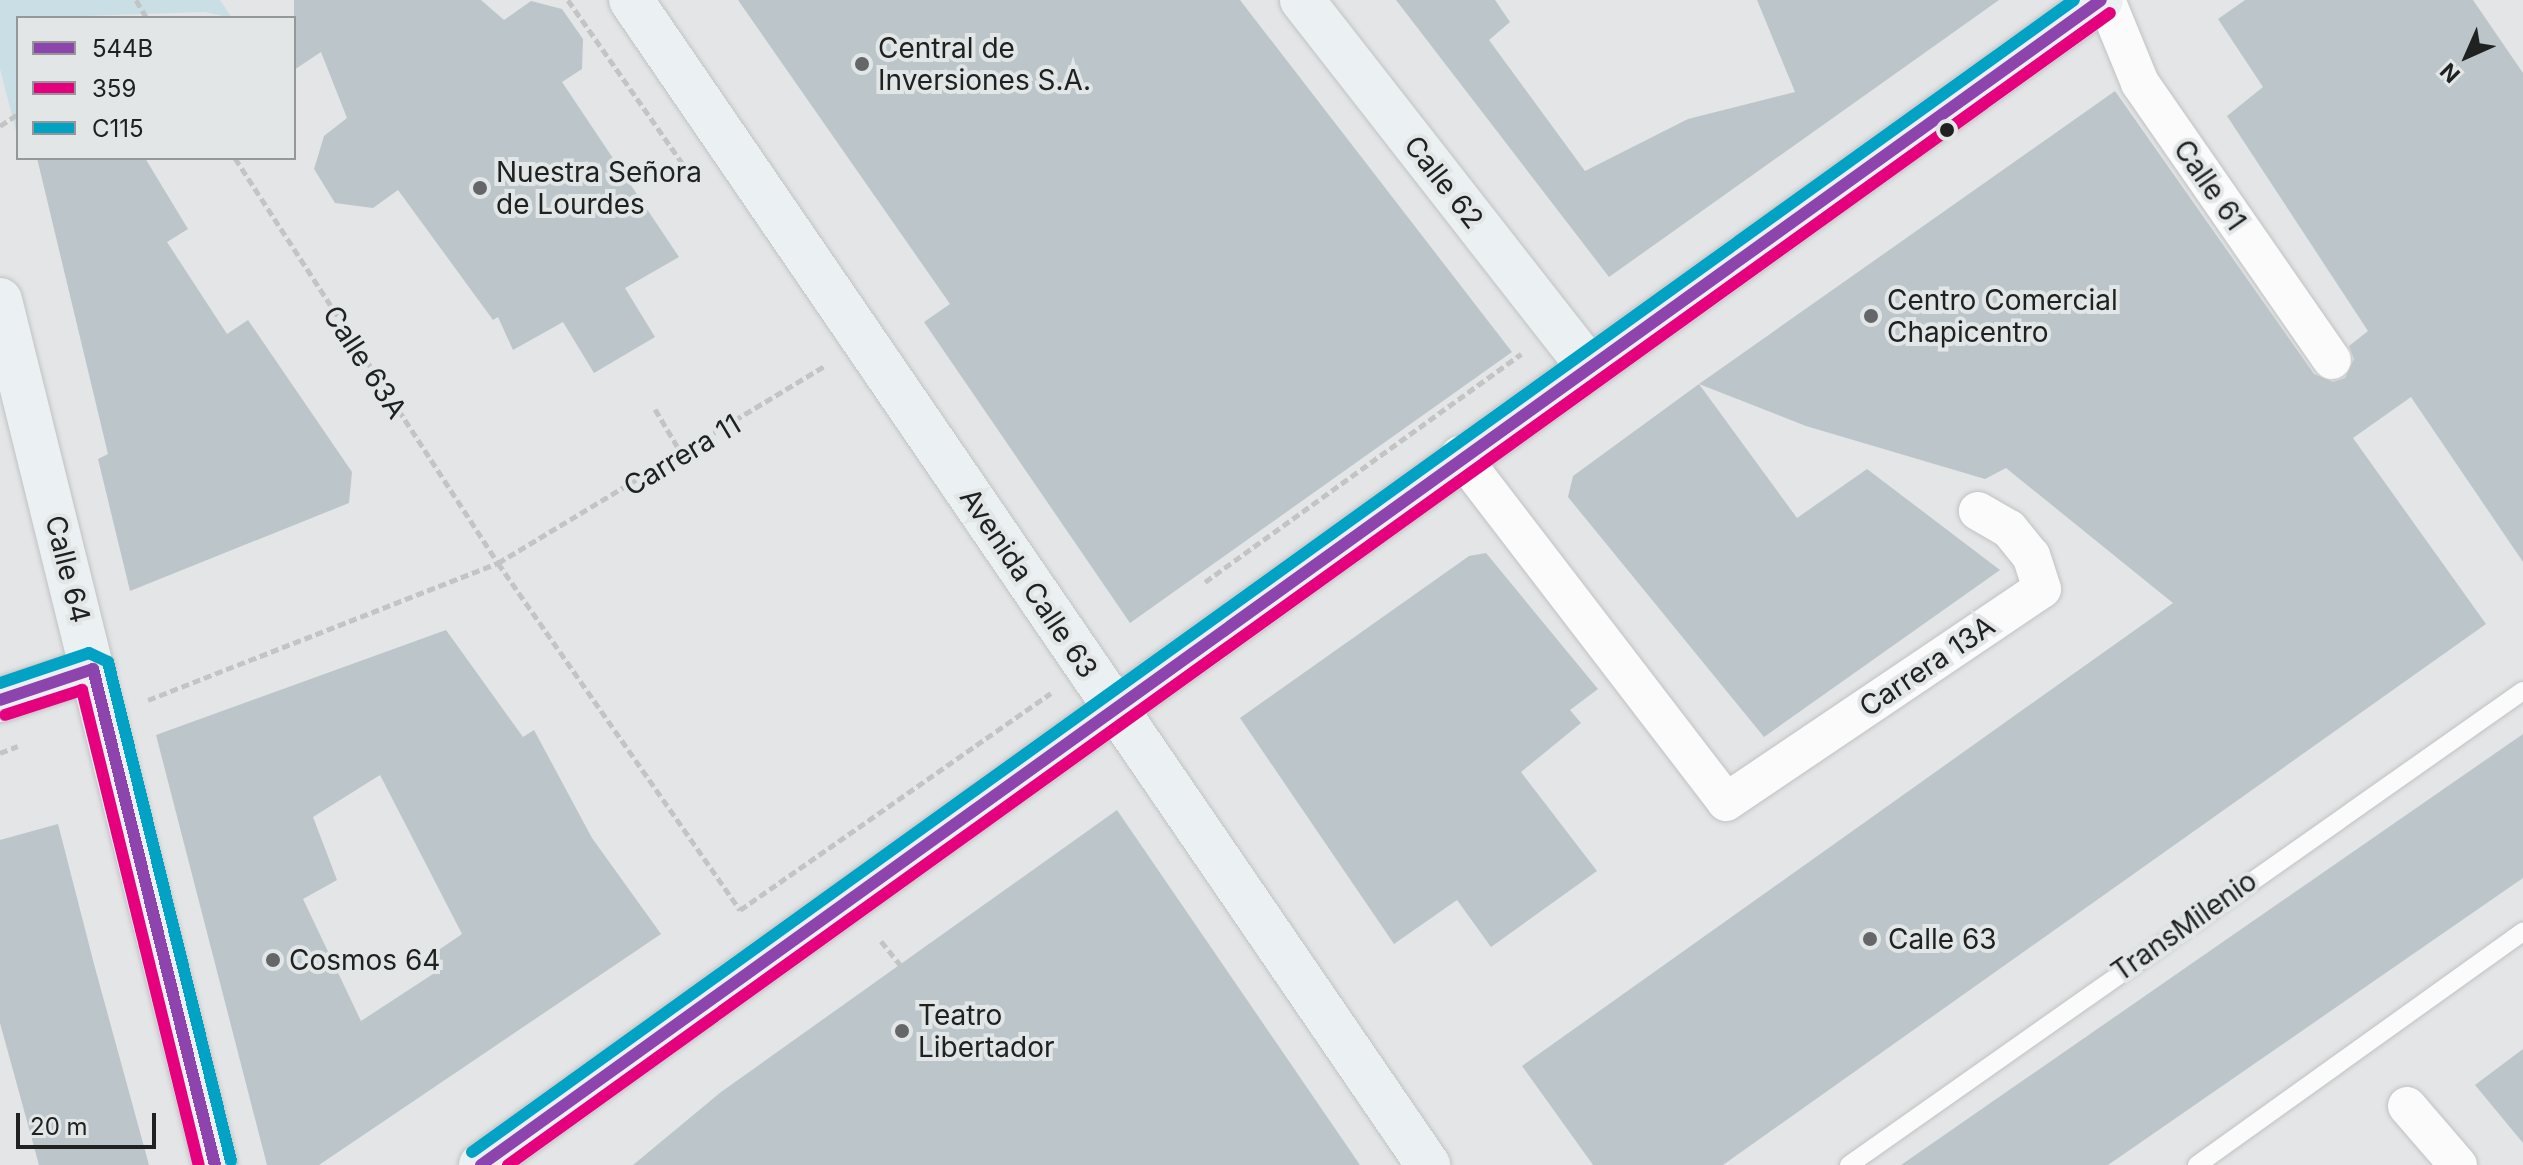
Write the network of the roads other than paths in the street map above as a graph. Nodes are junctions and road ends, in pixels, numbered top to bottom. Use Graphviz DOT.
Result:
graph roads {
  1 [pos="631,0"];
  2 [pos="1302,0"];
  3 [pos="2104,0"];
  4 [pos="0,300"];
  5 [pos="2332,360"];
  6 [pos="1586,364"];
  7 [pos="1460,455"];
  8 [pos="1978,511"];
  9 [pos="93,669"];
  10 [pos="2523,691"];
  11 [pos="0,700"];
  12 [pos="1114,707"];
  13 [pos="2523,932"];
  14 [pos="2407,1106"];
  15 [pos="215,1165"];
  16 [pos="481,1165"];
  17 [pos="1428,1165"];
  18 [pos="1849,1165"];
  19 [pos="2197,1165"];
  20 [pos="2458,1165"];
  1 -- 12 [label="main road, Avenida Calle 63"];
  2 -- 6 [label="main road, Calle 62"];
  3 -- 5 [label="street, Calle 61"];
  3 -- 6 [label="main road"];
  4 -- 9 [label="main road, Calle 64"];
  6 -- 7 [label="main road"];
  7 -- 8 [label="street, Carrera 13A"];
  7 -- 12 [label="main road"];
  9 -- 11 [label="main road"];
  9 -- 15 [label="main road, Calle 64"];
  10 -- 18 [label="lane, TransMilenio"];
  12 -- 16 [label="main road"];
  12 -- 17 [label="main road, Avenida Calle 63"];
  13 -- 19 [label="lane"];
  14 -- 20 [label="street"];
}
